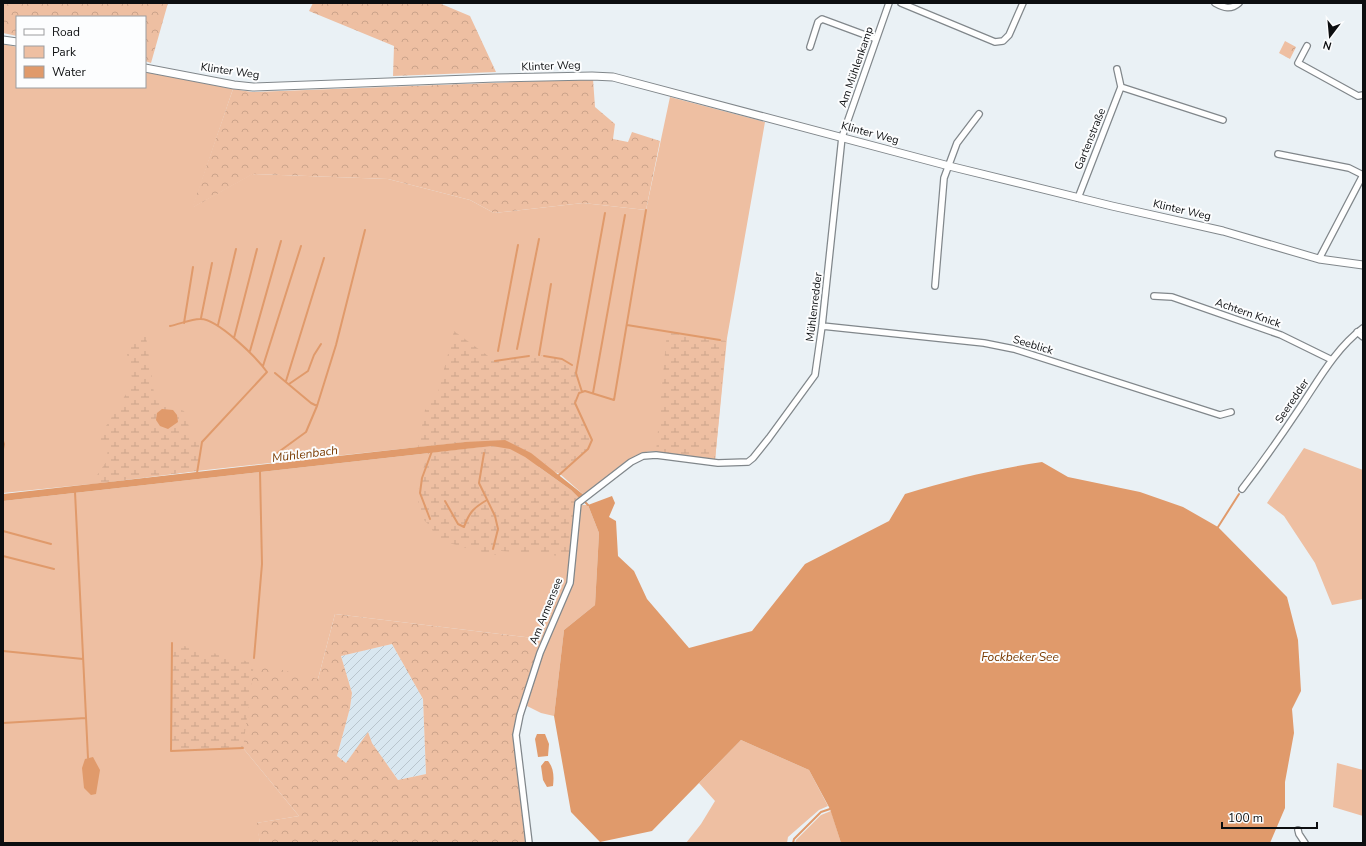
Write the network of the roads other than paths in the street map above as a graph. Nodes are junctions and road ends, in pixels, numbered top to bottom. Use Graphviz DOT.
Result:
graph roads {
  1 [pos="889,3"];
  2 [pos="901,3"];
  3 [pos="1023,3"];
  4 [pos="1215,3"];
  5 [pos="1239,3"];
  6 [pos="876,39"];
  7 [pos="3,40"];
  8 [pos="16,42"];
  9 [pos="1306,46"];
  10 [pos="810,47"];
  11 [pos="146,68"];
  12 [pos="1117,69"];
  13 [pos="1122,87"];
  14 [pos="1363,95"];
  15 [pos="979,114"];
  16 [pos="1223,120"];
  17 [pos="842,137"];
  18 [pos="1278,154"];
  19 [pos="949,166"];
  20 [pos="1363,175"];
  21 [pos="1078,198"];
  22 [pos="1319,259"];
  23 [pos="1363,265"];
  24 [pos="934,286"];
  25 [pos="1154,296"];
  26 [pos="822,326"];
  27 [pos="1363,328"];
  28 [pos="1357,332"];
  29 [pos="1363,337"];
  30 [pos="1332,360"];
  31 [pos="1230,412"];
  32 [pos="753,458"];
  33 [pos="1242,489"];
  34 [pos="1298,830"];
  35 [pos="529,843"];
  36 [pos="1305,843"];
  1 -- 6 [label="street, Am Mühlenkamp"];
  2 -- 3 [label="street"];
  4 -- 5 [label="street"];
  6 -- 10 [label="street"];
  6 -- 17 [label="street, Am Mühlenkamp"];
  7 -- 8 [label="street"];
  9 -- 14 [label="street"];
  11 -- 17 [label="street, Klinter Weg"];
  12 -- 13 [label="street"];
  13 -- 16 [label="street"];
  13 -- 21 [label="street, Gartenstraße"];
  15 -- 19 [label="street"];
  17 -- 19 [label="street, Klinter Weg"];
  17 -- 26 [label="street, Mühlenredder"];
  18 -- 20 [label="street"];
  19 -- 21 [label="street, Klinter Weg"];
  19 -- 24 [label="street"];
  20 -- 22 [label="street"];
  21 -- 22 [label="street, Klinter Weg"];
  22 -- 23 [label="street, Klinter Weg"];
  25 -- 30 [label="street, Achtern Knick"];
  26 -- 31 [label="street, Seeblick"];
  26 -- 32 [label="street, Mühlenredder"];
  27 -- 28 [label="street, Seeredder"];
  28 -- 29 [label="street"];
  28 -- 30 [label="street, Seeredder"];
  30 -- 33 [label="street, Seeredder"];
  32 -- 35 [label="street, Am Armensee"];
  34 -- 36 [label="street"];
}
